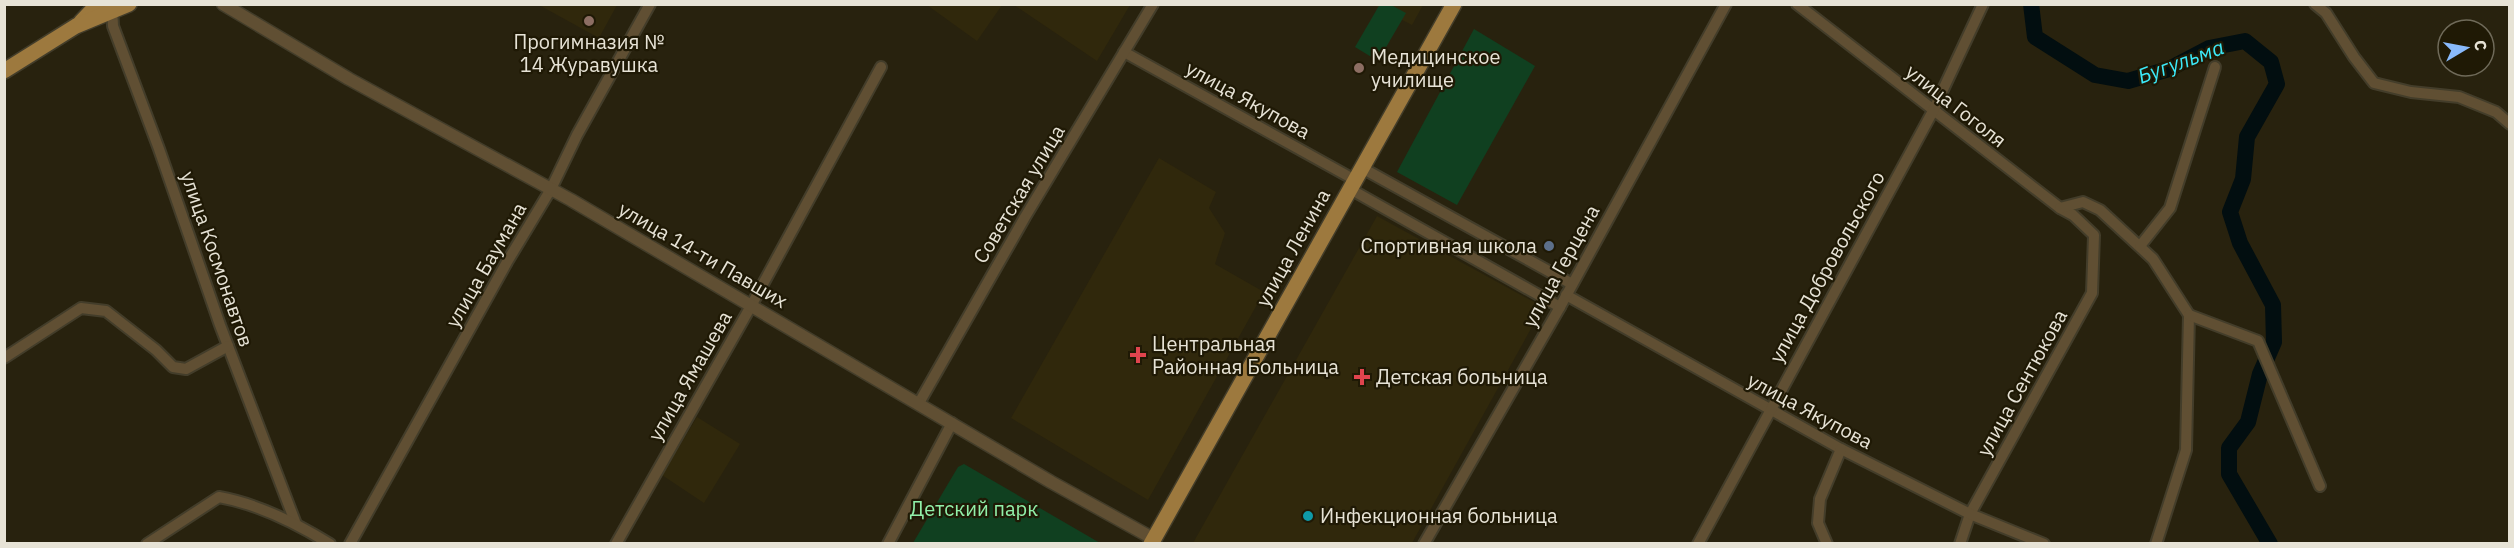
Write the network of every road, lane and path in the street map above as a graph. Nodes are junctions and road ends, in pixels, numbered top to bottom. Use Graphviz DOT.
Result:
graph roads {
  1 [pos="98,4"];
  2 [pos="129,4"];
  3 [pos="223,4"];
  4 [pos="650,4"];
  5 [pos="1154,4"];
  6 [pos="1454,4"];
  7 [pos="1726,4"];
  8 [pos="1797,4"];
  9 [pos="1983,4"];
  10 [pos="2315,4"];
  11 [pos="113,8"];
  12 [pos="76,26"];
  13 [pos="1124,52"];
  14 [pos="881,67"];
  15 [pos="2215,67"];
  16 [pos="4,71"];
  17 [pos="1932,111"];
  18 [pos="2510,124"];
  19 [pos="1356,179"];
  20 [pos="551,189"];
  21 [pos="2060,208"];
  22 [pos="2094,235"];
  23 [pos="2139,246"];
  24 [pos="1572,284"];
  25 [pos="1566,295"];
  26 [pos="751,306"];
  27 [pos="1560,307"];
  28 [pos="2189,315"];
  29 [pos="228,346"];
  30 [pos="4,358"];
  31 [pos="919,403"];
  32 [pos="1770,411"];
  33 [pos="952,423"];
  34 [pos="1841,449"];
  35 [pos="2320,486"];
  36 [pos="1970,514"];
  37 [pos="296,524"];
  38 [pos="1156,542"];
  39 [pos="147,543"];
  40 [pos="330,543"];
  41 [pos="350,543"];
  42 [pos="616,543"];
  43 [pos="888,543"];
  44 [pos="1424,543"];
  45 [pos="1698,543"];
  46 [pos="1827,543"];
  47 [pos="1960,543"];
  48 [pos="2044,543"];
  49 [pos="2156,543"];
  1 -- 12 [label="main road"];
  2 -- 11 [label="main road"];
  3 -- 20 [label="street, улица 14-ти Павших"];
  4 -- 20 [label="street, улица Баумана"];
  5 -- 13 [label="street, Советская улица"];
  6 -- 19 [label="main road, улица Ленина"];
  7 -- 24 [label="street, улица Герцена"];
  8 -- 17 [label="street, улица Гоголя"];
  9 -- 17 [label="street, улица Добровольского"];
  10 -- 18 [label="street"];
  11 -- 12 [label="main road"];
  11 -- 29 [label="street, улица Космонавтов"];
  12 -- 16 [label="main road"];
  13 -- 19 [label="street, улица Якупова"];
  13 -- 31 [label="street, Советская улица"];
  14 -- 26 [label="street, улица Ямашева"];
  15 -- 23 [label="street"];
  17 -- 21 [label="street, улица Гоголя"];
  17 -- 32 [label="street, улица Добровольского"];
  19 -- 24 [label="street"];
  19 -- 27 [label="street"];
  19 -- 38 [label="main road, улица Ленина"];
  20 -- 26 [label="street, улица 14-ти Павших"];
  20 -- 41 [label="street, улица Баумана"];
  21 -- 22 [label="street, улица Гоголя"];
  21 -- 23 [label="street"];
  22 -- 36 [label="street, улица Сентюкова"];
  23 -- 28 [label="street"];
  24 -- 25 [label="street, улица Герцена"];
  25 -- 27 [label="street, улица Герцена"];
  25 -- 32 [label="street, улица Якупова"];
  26 -- 31 [label="street, улица 14-ти Павших"];
  26 -- 42 [label="street, улица Ямашева"];
  27 -- 44 [label="street, улица Герцена"];
  28 -- 35 [label="street"];
  28 -- 49 [label="street"];
  29 -- 30 [label="street"];
  29 -- 37 [label="street, улица Космонавтов"];
  31 -- 33 [label="street, улица 14-ти Павших"];
  32 -- 34 [label="street, улица Якупова"];
  32 -- 45 [label="street, улица Добровольского"];
  33 -- 38 [label="street, улица 14-ти Павших"];
  33 -- 43 [label="street"];
  34 -- 36 [label="street, улица Якупова"];
  34 -- 46 [label="street"];
  36 -- 47 [label="street, улица Сентюкова"];
  36 -- 48 [label="street, улица Якупова"];
  37 -- 39 [label="street"];
  37 -- 40 [label="street"];
}
